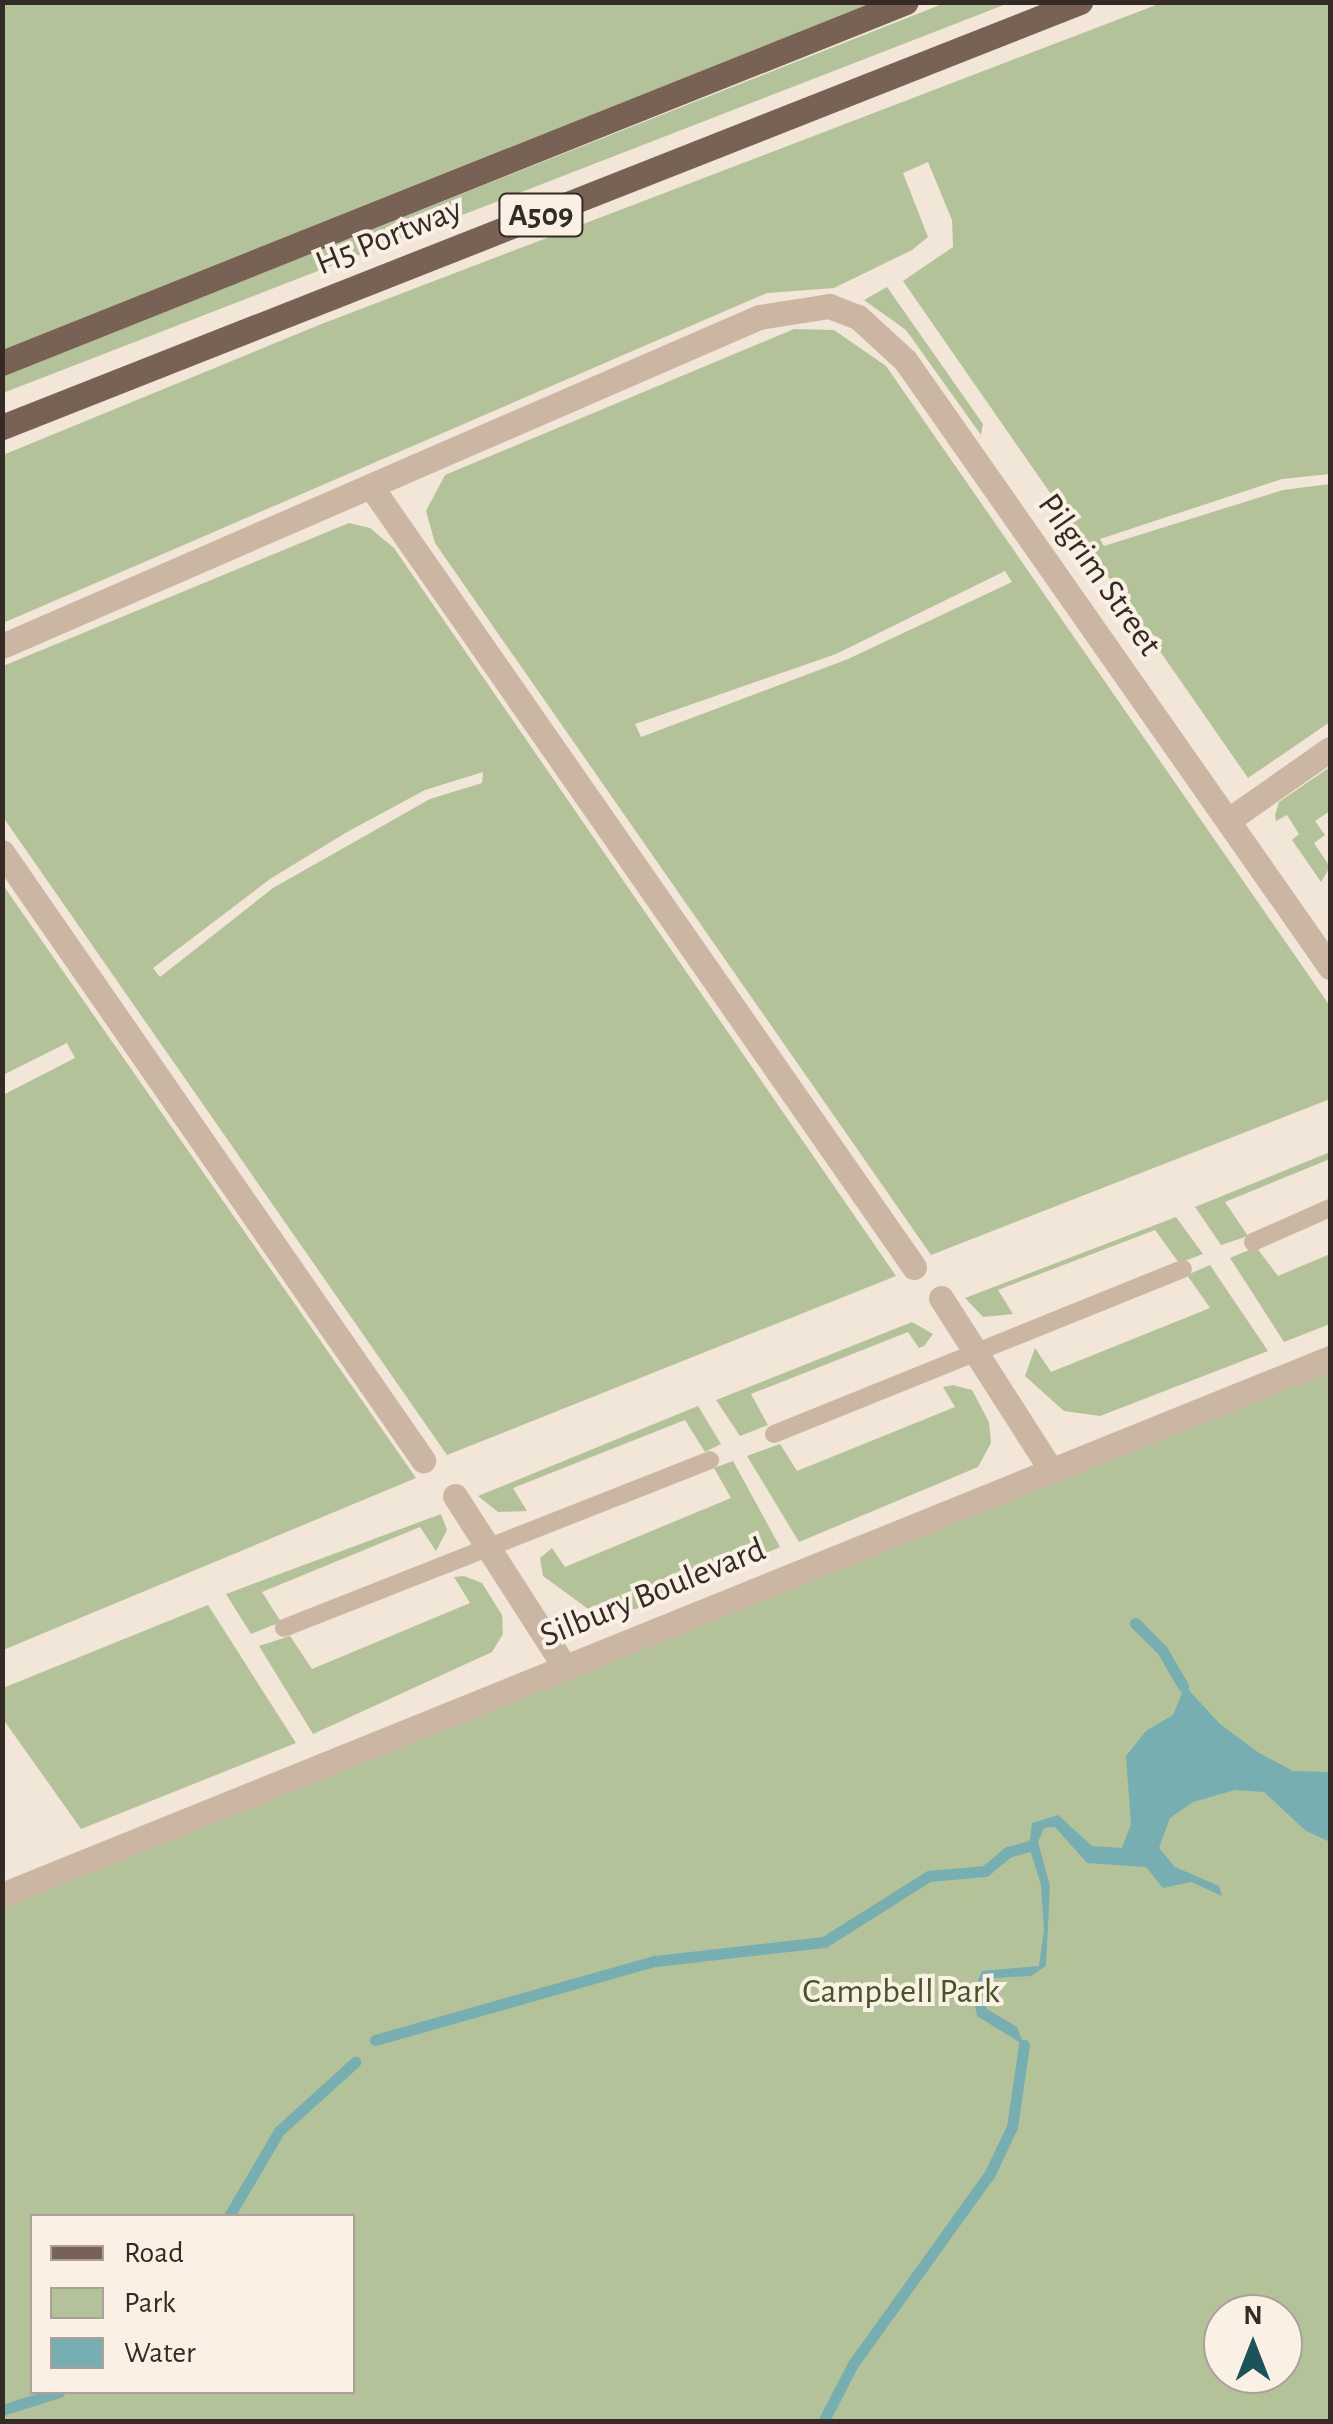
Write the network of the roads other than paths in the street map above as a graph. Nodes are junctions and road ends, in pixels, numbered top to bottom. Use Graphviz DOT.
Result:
graph roads {
  1 [pos="906,2"];
  2 [pos="1080,2"];
  3 [pos="2,363"];
  4 [pos="2,427"];
  5 [pos="372,488"];
  6 [pos="2,646"];
  7 [pos="1330,749"];
  8 [pos="1230,819"];
  9 [pos="2,852"];
  10 [pos="1330,966"];
  11 [pos="1330,1208"];
  12 [pos="1253,1242"];
  13 [pos="914,1268"];
  14 [pos="1183,1269"];
  15 [pos="941,1298"];
  16 [pos="978,1356"];
  17 [pos="1330,1358"];
  18 [pos="774,1434"];
  19 [pos="423,1460"];
  20 [pos="710,1460"];
  21 [pos="1052,1470"];
  22 [pos="455,1496"];
  23 [pos="489,1549"];
  24 [pos="284,1628"];
  25 [pos="564,1666"];
  26 [pos="2,1894"];
  1 -- 3 [label="main road, H5 Portway / A509"];
  2 -- 4 [label="main road, H5 Portway / A509"];
  5 -- 6 [label="street, Pilgrim Street"];
  5 -- 8 [label="street, Pilgrim Street"];
  5 -- 13 [label="street"];
  7 -- 8 [label="street"];
  8 -- 10 [label="street, Pilgrim Street"];
  9 -- 19 [label="street"];
  11 -- 12 [label="lane"];
  14 -- 16 [label="lane"];
  15 -- 16 [label="street"];
  16 -- 18 [label="lane"];
  16 -- 21 [label="street"];
  17 -- 21 [label="street, Silbury Boulevard"];
  20 -- 23 [label="lane"];
  21 -- 25 [label="street, Silbury Boulevard"];
  22 -- 23 [label="street"];
  23 -- 24 [label="lane"];
  23 -- 25 [label="street"];
  25 -- 26 [label="street, Silbury Boulevard"];
}
